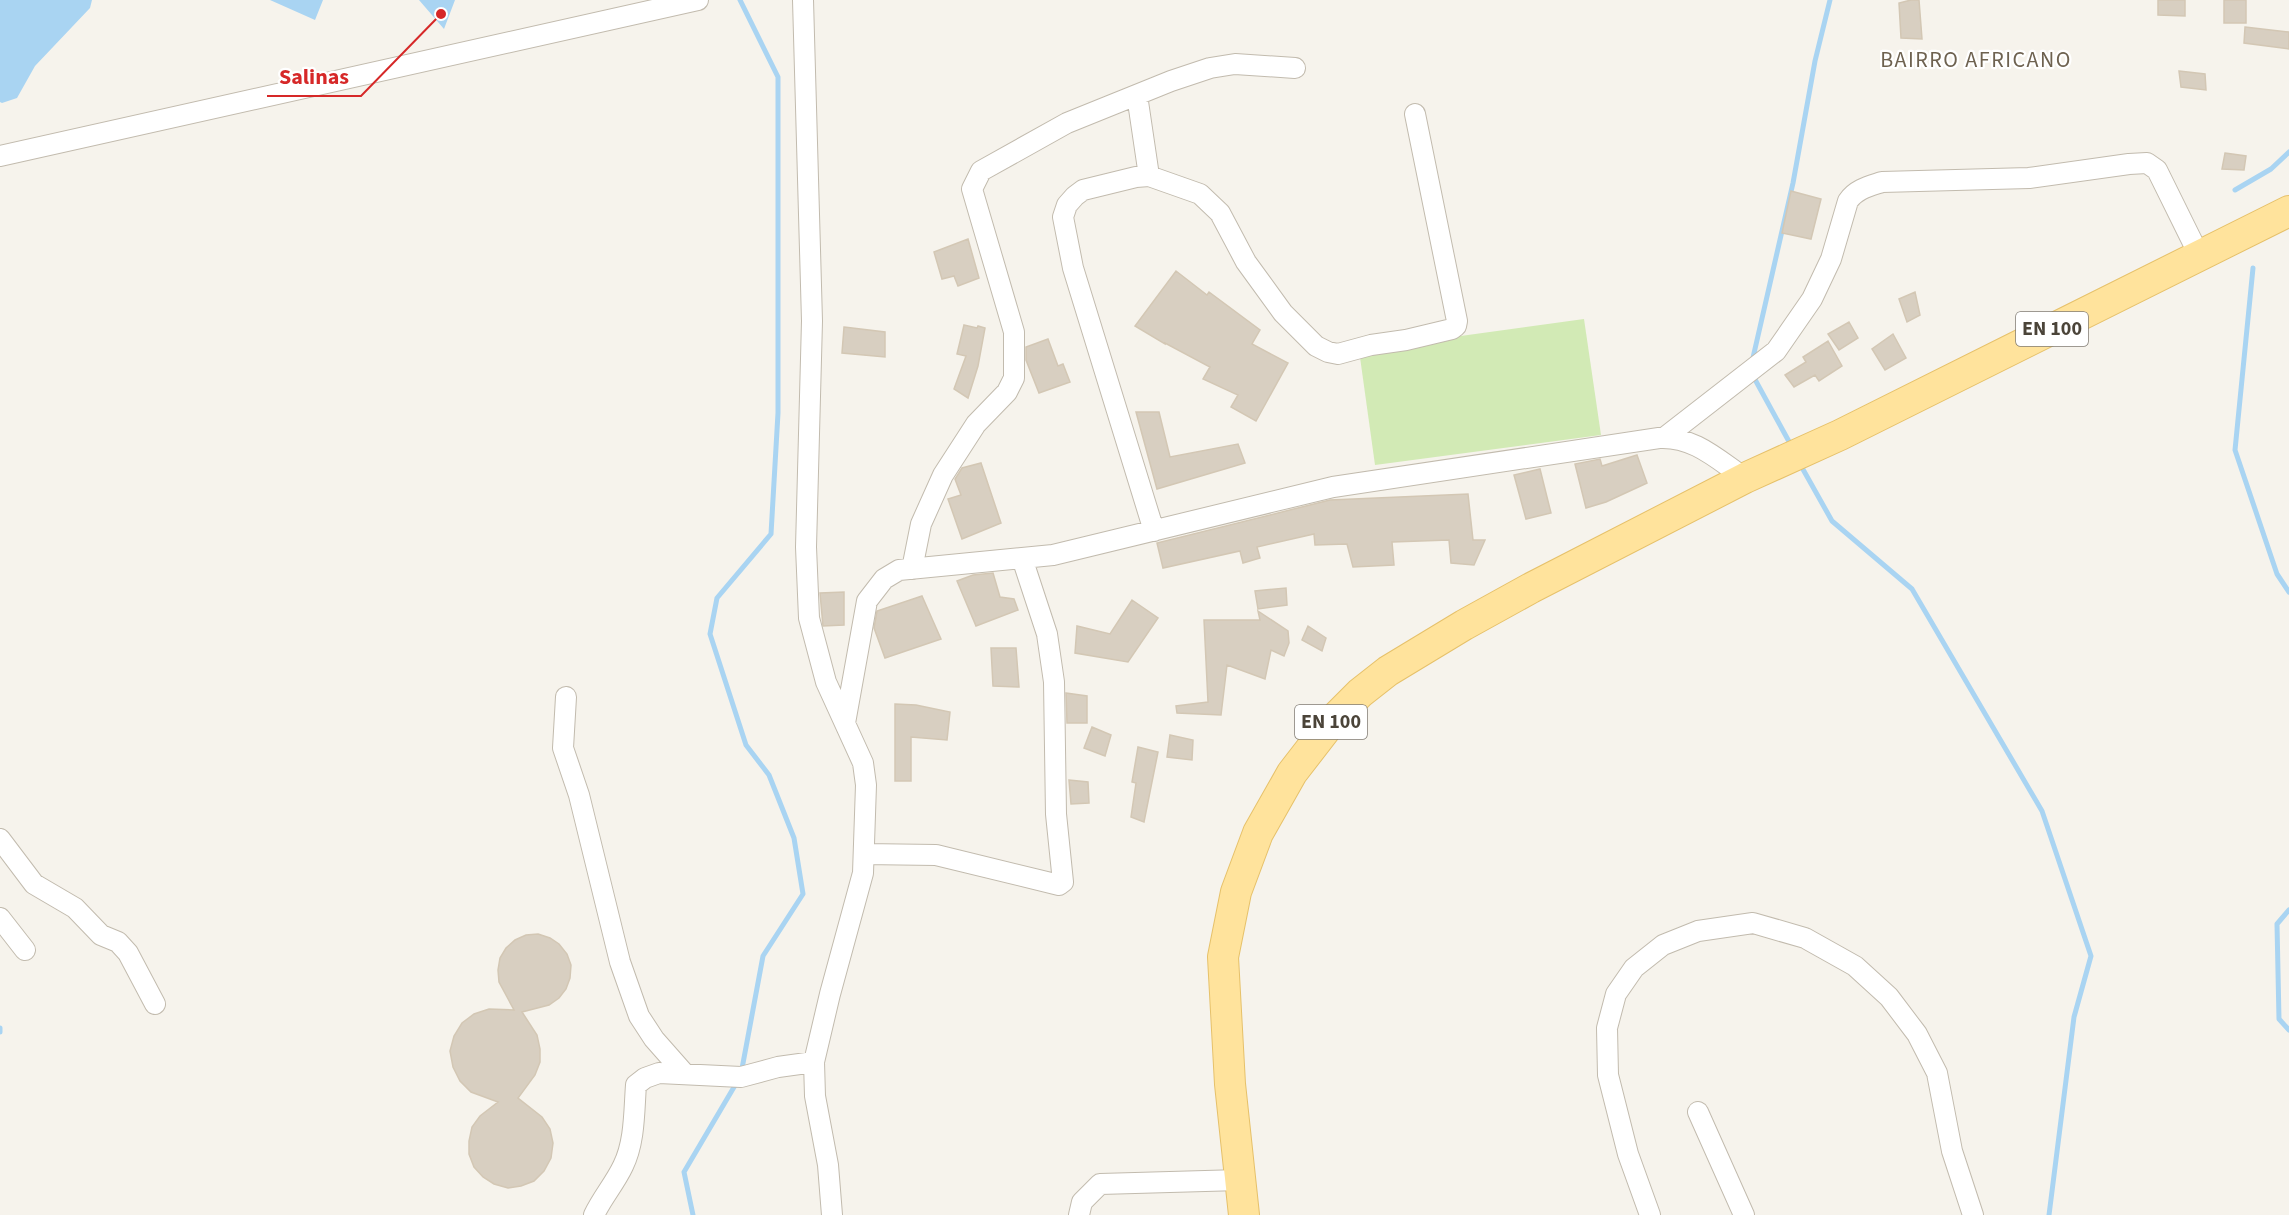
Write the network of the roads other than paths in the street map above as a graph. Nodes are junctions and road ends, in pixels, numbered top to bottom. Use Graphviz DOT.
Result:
graph roads {
  1 [pos="698,0"];
  2 [pos="803,0"];
  3 [pos="1295,68"];
  4 [pos="1137,94"];
  5 [pos="1415,114"];
  6 [pos="0,156"];
  7 [pos="1149,176"];
  8 [pos="2289,211"];
  9 [pos="2200,257"];
  10 [pos="1664,438"];
  11 [pos="1745,478"];
  12 [pos="1154,531"];
  13 [pos="1022,558"];
  14 [pos="912,569"];
  15 [pos="566,697"];
  16 [pos="845,723"];
  17 [pos="0,839"];
  18 [pos="864,854"];
  19 [pos="0,918"];
  20 [pos="25,950"];
  21 [pos="155,1004"];
  22 [pos="814,1062"];
  23 [pos="684,1073"];
  24 [pos="1698,1113"];
  25 [pos="1240,1180"];
  26 [pos="594,1215"];
  27 [pos="832,1215"];
  28 [pos="1079,1215"];
  29 [pos="1244,1215"];
  30 [pos="1650,1215"];
  31 [pos="1744,1215"];
  32 [pos="1973,1215"];
  1 -- 6 [label="street"];
  2 -- 16 [label="street"];
  3 -- 4 [label="street"];
  4 -- 7 [label="street"];
  4 -- 14 [label="street"];
  5 -- 7 [label="street"];
  7 -- 12 [label="street"];
  8 -- 9 [label="main road, EN 100"];
  9 -- 10 [label="street"];
  9 -- 11 [label="main road, EN 100"];
  10 -- 11 [label="street"];
  10 -- 12 [label="street"];
  11 -- 25 [label="main road, EN 100"];
  12 -- 13 [label="street"];
  13 -- 14 [label="street"];
  13 -- 18 [label="street"];
  14 -- 16 [label="street"];
  15 -- 23 [label="street"];
  16 -- 18 [label="street"];
  17 -- 21 [label="street"];
  18 -- 22 [label="street"];
  19 -- 20 [label="street"];
  22 -- 23 [label="street"];
  22 -- 27 [label="street"];
  23 -- 26 [label="street"];
  24 -- 31 [label="street"];
  25 -- 28 [label="street"];
  25 -- 29 [label="main road, EN 100"];
  30 -- 32 [label="street"];
}
